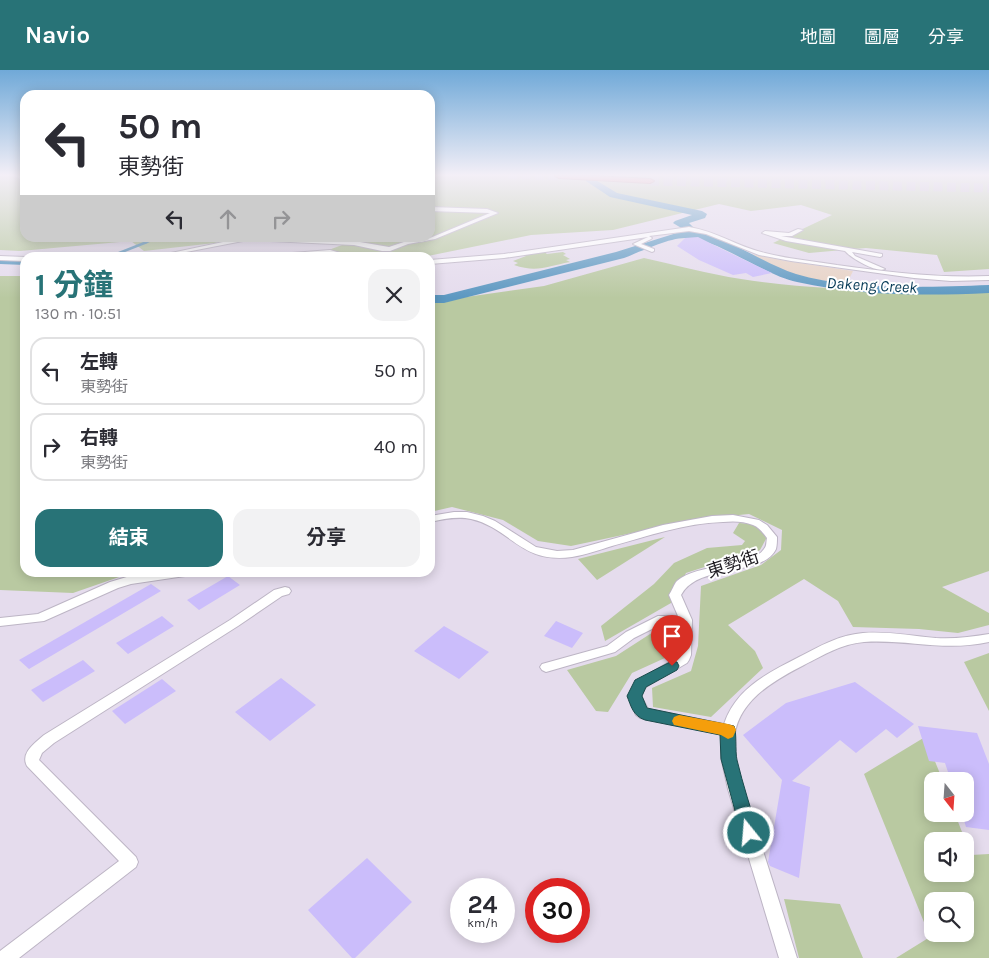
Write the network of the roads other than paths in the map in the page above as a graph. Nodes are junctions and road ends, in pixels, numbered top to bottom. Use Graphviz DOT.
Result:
graph roads {
  1 [pos="489,215"];
  2 [pos="800,230"];
  3 [pos="659,233"];
  4 [pos="435,237"];
  5 [pos="228,242"];
  6 [pos="333,242"];
  7 [pos="412,242"];
  8 [pos="846,249"];
  9 [pos="652,250"];
  10 [pos="179,252"];
  11 [pos="880,255"];
  12 [pos="0,258"];
  13 [pos="20,259"];
  14 [pos="435,262"];
  15 [pos="989,278"];
  16 [pos="919,279"];
  17 [pos="435,518"];
  18 [pos="151,577"];
  19 [pos="285,591"];
  20 [pos="686,620"];
  21 [pos="0,622"];
  22 [pos="989,638"];
  23 [pos="546,667"];
  24 [pos="728,730"];
  25 [pos="5,958"];
  26 [pos="788,958"];
  1 -- 4 [label="street"];
  2 -- 8 [label="street"];
  3 -- 9 [label="street"];
  3 -- 14 [label="street"];
  3 -- 16 [label="street"];
  5 -- 10 [label="street"];
  6 -- 7 [label="street"];
  8 -- 11 [label="street"];
  8 -- 16 [label="street"];
  12 -- 13 [label="street"];
  15 -- 16 [label="street"];
  17 -- 20 [label="street, 東勢街"];
  18 -- 21 [label="street"];
  19 -- 25 [label="street"];
  20 -- 23 [label="street"];
  20 -- 24 [label="street, 東勢街"];
  22 -- 24 [label="street"];
  24 -- 26 [label="street"];
}
